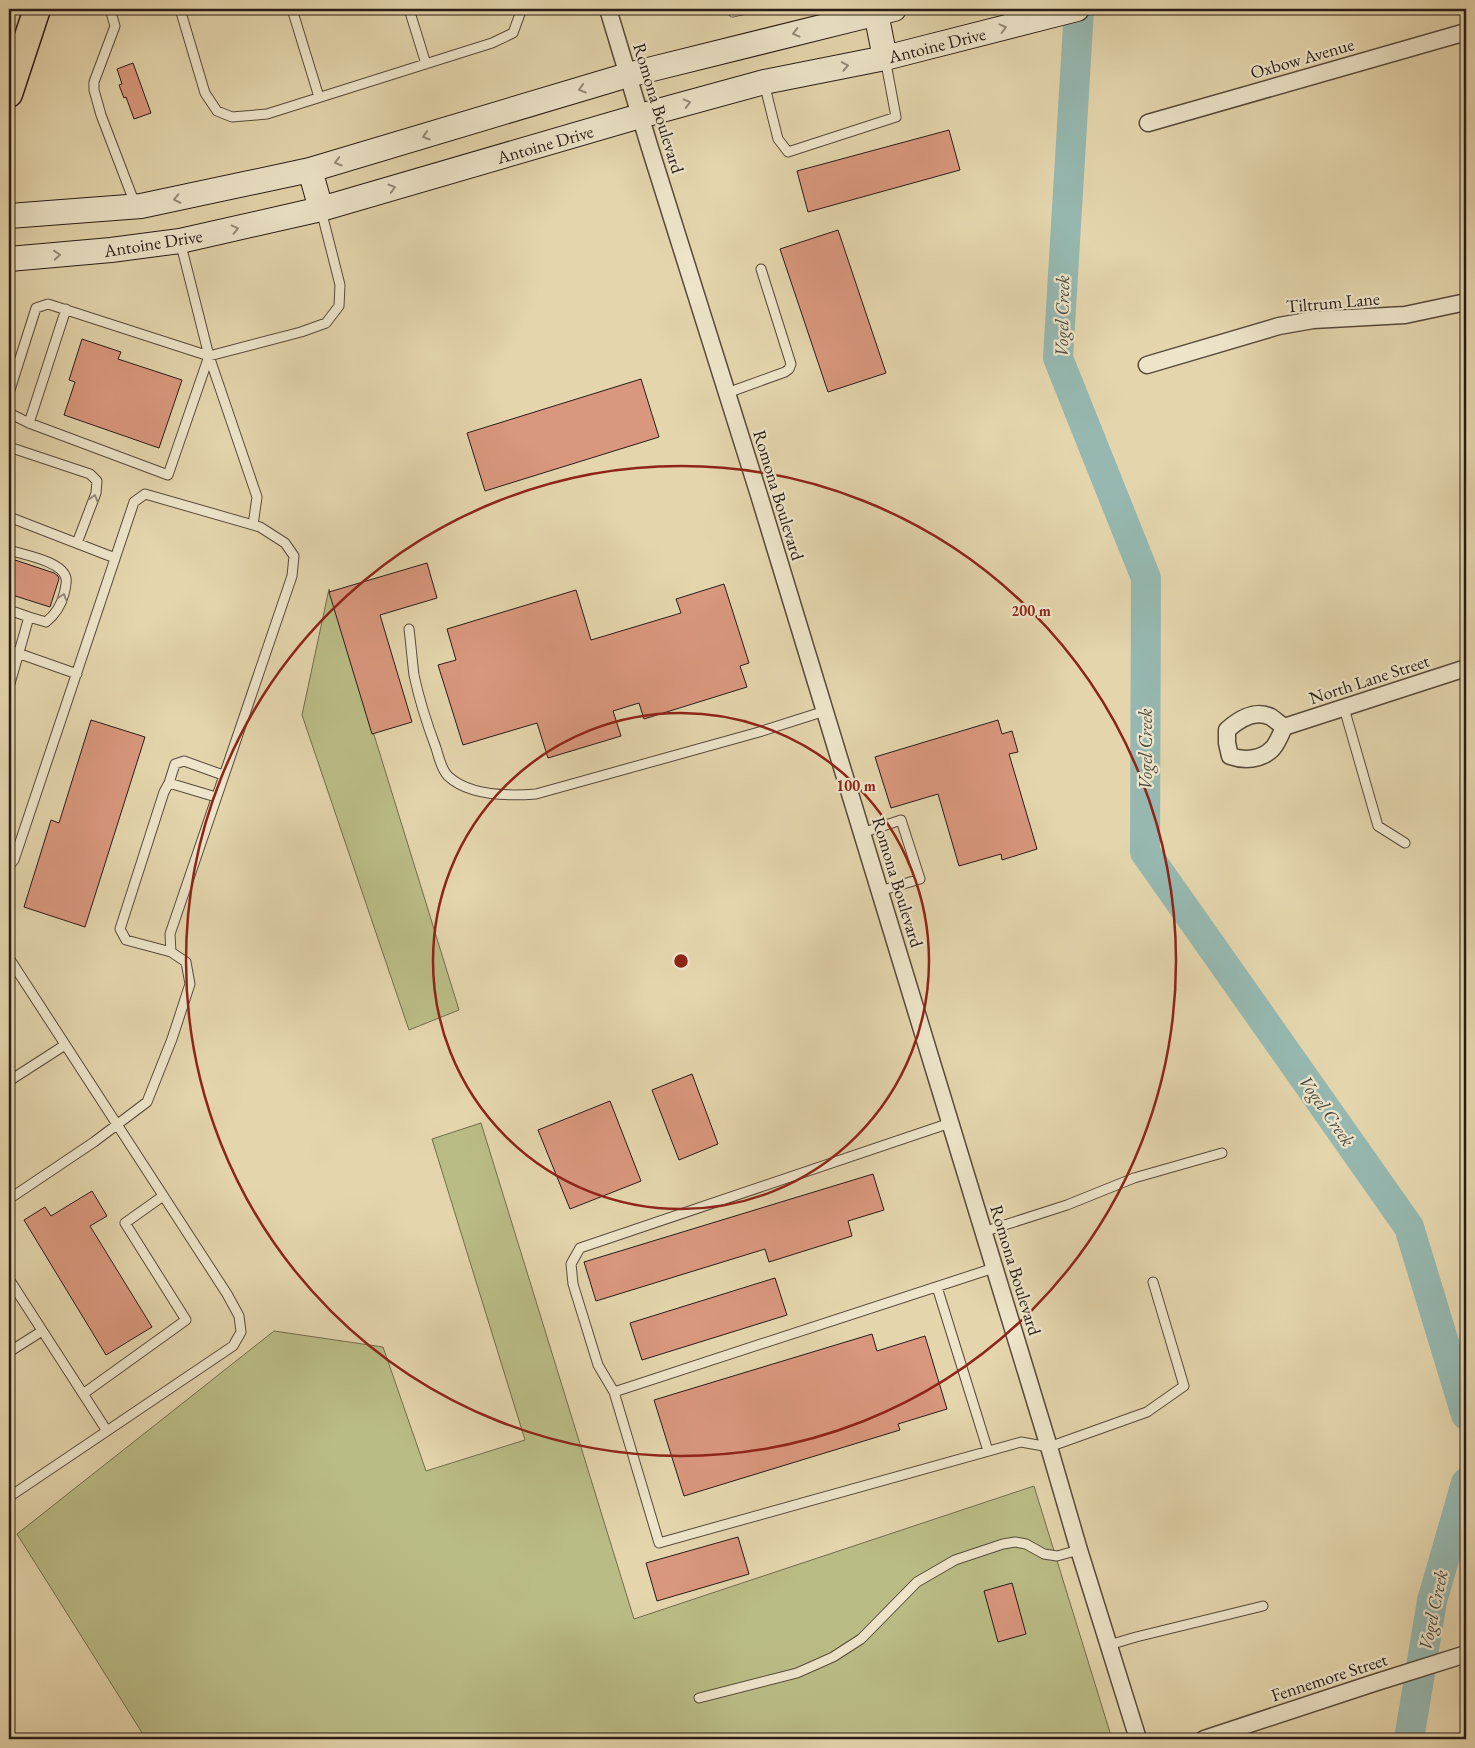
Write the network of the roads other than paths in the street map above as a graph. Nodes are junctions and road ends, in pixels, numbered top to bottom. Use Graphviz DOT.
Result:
graph roads {
  1 [pos="37,9"];
  2 [pos="110,9"];
  3 [pos="180,9"];
  4 [pos="292,9"];
  5 [pos="409,9"];
  6 [pos="520,9"];
  7 [pos="608,9"];
  8 [pos="732,9"];
  9 [pos="746,9"];
  10 [pos="1078,9"];
  11 [pos="882,10"];
  12 [pos="1466,32"];
  13 [pos="885,58"];
  14 [pos="426,64"];
  15 [pos="628,75"];
  16 [pos="764,82"];
  17 [pos="9,94"];
  18 [pos="319,97"];
  19 [pos="640,116"];
  20 [pos="1148,123"];
  21 [pos="310,170"];
  22 [pos="136,207"];
  23 [pos="321,209"];
  24 [pos="9,216"];
  25 [pos="180,241"];
  26 [pos="9,259"];
  27 [pos="761,269"];
  28 [pos="1466,302"];
  29 [pos="66,309"];
  30 [pos="209,356"];
  31 [pos="1147,365"];
  32 [pos="9,391"];
  33 [pos="727,393"];
  34 [pos="10,417"];
  35 [pos="29,423"];
  36 [pos="9,447"];
  37 [pos="9,517"];
  38 [pos="253,525"];
  39 [pos="77,543"];
  40 [pos="9,550"];
  41 [pos="115,558"];
  42 [pos="9,610"];
  43 [pos="29,617"];
  44 [pos="409,629"];
  45 [pos="9,650"];
  46 [pos="19,654"];
  47 [pos="1466,668"];
  48 [pos="77,674"];
  49 [pos="9,684"];
  50 [pos="1344,708"];
  51 [pos="825,711"];
  52 [pos="1284,727"];
  53 [pos="224,775"];
  54 [pos="169,783"];
  55 [pos="216,797"];
  56 [pos="862,834"];
  57 [pos="1405,843"];
  58 [pos="9,866"];
  59 [pos="880,891"];
  60 [pos="171,952"];
  61 [pos="9,958"];
  62 [pos="65,1045"];
  63 [pos="9,1081"];
  64 [pos="950,1122"];
  65 [pos="117,1124"];
  66 [pos="1222,1153"];
  67 [pos="163,1196"];
  68 [pos="9,1199"];
  69 [pos="984,1232"];
  70 [pos="994,1268"];
  71 [pos="9,1279"];
  72 [pos="1153,1282"];
  73 [pos="937,1287"];
  74 [pos="12,1290"];
  75 [pos="42,1331"];
  76 [pos="9,1352"];
  77 [pos="614,1392"];
  78 [pos="83,1394"];
  79 [pos="107,1431"];
  80 [pos="1049,1448"];
  81 [pos="988,1451"];
  82 [pos="9,1497"];
  83 [pos="1079,1550"];
  84 [pos="1263,1606"];
  85 [pos="1109,1645"];
  86 [pos="1466,1654"];
  87 [pos="699,1698"];
  88 [pos="1138,1739"];
  89 [pos="1204,1739"];
  1 -- 17 [label="main road"];
  2 -- 22 [label="lane"];
  3 -- 18 [label="lane"];
  4 -- 18 [label="lane"];
  5 -- 14 [label="lane"];
  6 -- 14 [label="lane"];
  7 -- 15 [label="street, Romona Boulevard"];
  8 -- 9 [label="lane"];
  13 -- 10 [label="main road, Antoine Drive, one-way"];
  11 -- 13 [label="main road"];
  11 -- 15 [label="main road, one-way"];
  12 -- 20 [label="street, Oxbow Avenue"];
  16 -- 13 [label="main road, Antoine Drive, one-way"];
  13 -- 16 [label="lane"];
  14 -- 18 [label="lane"];
  15 -- 19 [label="street, Romona Boulevard"];
  15 -- 21 [label="main road, one-way"];
  19 -- 16 [label="main road, Antoine Drive, one-way"];
  23 -- 19 [label="main road, Antoine Drive, one-way"];
  19 -- 33 [label="street, Romona Boulevard"];
  21 -- 22 [label="main road, one-way"];
  21 -- 23 [label="main road"];
  22 -- 24 [label="main road"];
  25 -- 23 [label="main road, Antoine Drive, one-way"];
  23 -- 30 [label="lane"];
  26 -- 25 [label="main road, Antoine Drive, one-way"];
  25 -- 30 [label="lane"];
  27 -- 33 [label="lane"];
  28 -- 31 [label="street, Tiltrum Lane"];
  29 -- 30 [label="lane"];
  29 -- 32 [label="lane"];
  29 -- 35 [label="lane"];
  30 -- 35 [label="lane"];
  30 -- 38 [label="lane"];
  33 -- 51 [label="street, Romona Boulevard"];
  34 -- 35 [label="lane"];
  39 -- 36 [label="lane, one-way"];
  37 -- 39 [label="lane"];
  38 -- 41 [label="lane"];
  38 -- 53 [label="lane"];
  39 -- 41 [label="lane"];
  43 -- 40 [label="lane, one-way"];
  41 -- 48 [label="lane"];
  42 -- 43 [label="lane"];
  43 -- 46 [label="lane"];
  44 -- 51 [label="lane"];
  45 -- 46 [label="lane"];
  46 -- 48 [label="lane"];
  46 -- 49 [label="lane"];
  47 -- 50 [label="street, North Lane Street"];
  48 -- 58 [label="lane"];
  50 -- 52 [label="street, North Lane Street"];
  50 -- 57 [label="lane"];
  51 -- 56 [label="street, Romona Boulevard"];
  53 -- 54 [label="lane"];
  53 -- 55 [label="lane"];
  54 -- 55 [label="lane"];
  54 -- 60 [label="lane"];
  55 -- 60 [label="lane"];
  56 -- 59 [label="street, Romona Boulevard"];
  56 -- 59 [label="lane"];
  59 -- 64 [label="street, Romona Boulevard"];
  60 -- 65 [label="lane"];
  61 -- 62 [label="lane"];
  62 -- 63 [label="lane"];
  62 -- 65 [label="lane"];
  64 -- 69 [label="street, Romona Boulevard"];
  64 -- 77 [label="lane"];
  65 -- 67 [label="lane"];
  65 -- 68 [label="lane"];
  66 -- 69 [label="lane"];
  67 -- 78 [label="lane"];
  67 -- 79 [label="lane"];
  69 -- 70 [label="street, Romona Boulevard"];
  70 -- 73 [label="lane"];
  70 -- 80 [label="street, Romona Boulevard"];
  71 -- 74 [label="lane"];
  72 -- 80 [label="lane"];
  73 -- 77 [label="lane"];
  73 -- 81 [label="lane"];
  74 -- 75 [label="lane"];
  75 -- 76 [label="lane"];
  75 -- 78 [label="lane"];
  77 -- 81 [label="lane"];
  78 -- 79 [label="lane"];
  79 -- 82 [label="lane"];
  80 -- 81 [label="lane"];
  80 -- 83 [label="street, Romona Boulevard"];
  83 -- 85 [label="street, Romona Boulevard"];
  83 -- 87 [label="lane"];
  84 -- 85 [label="lane"];
  85 -- 88 [label="street, Romona Boulevard"];
  86 -- 89 [label="street, Fennemore Street"];
}
